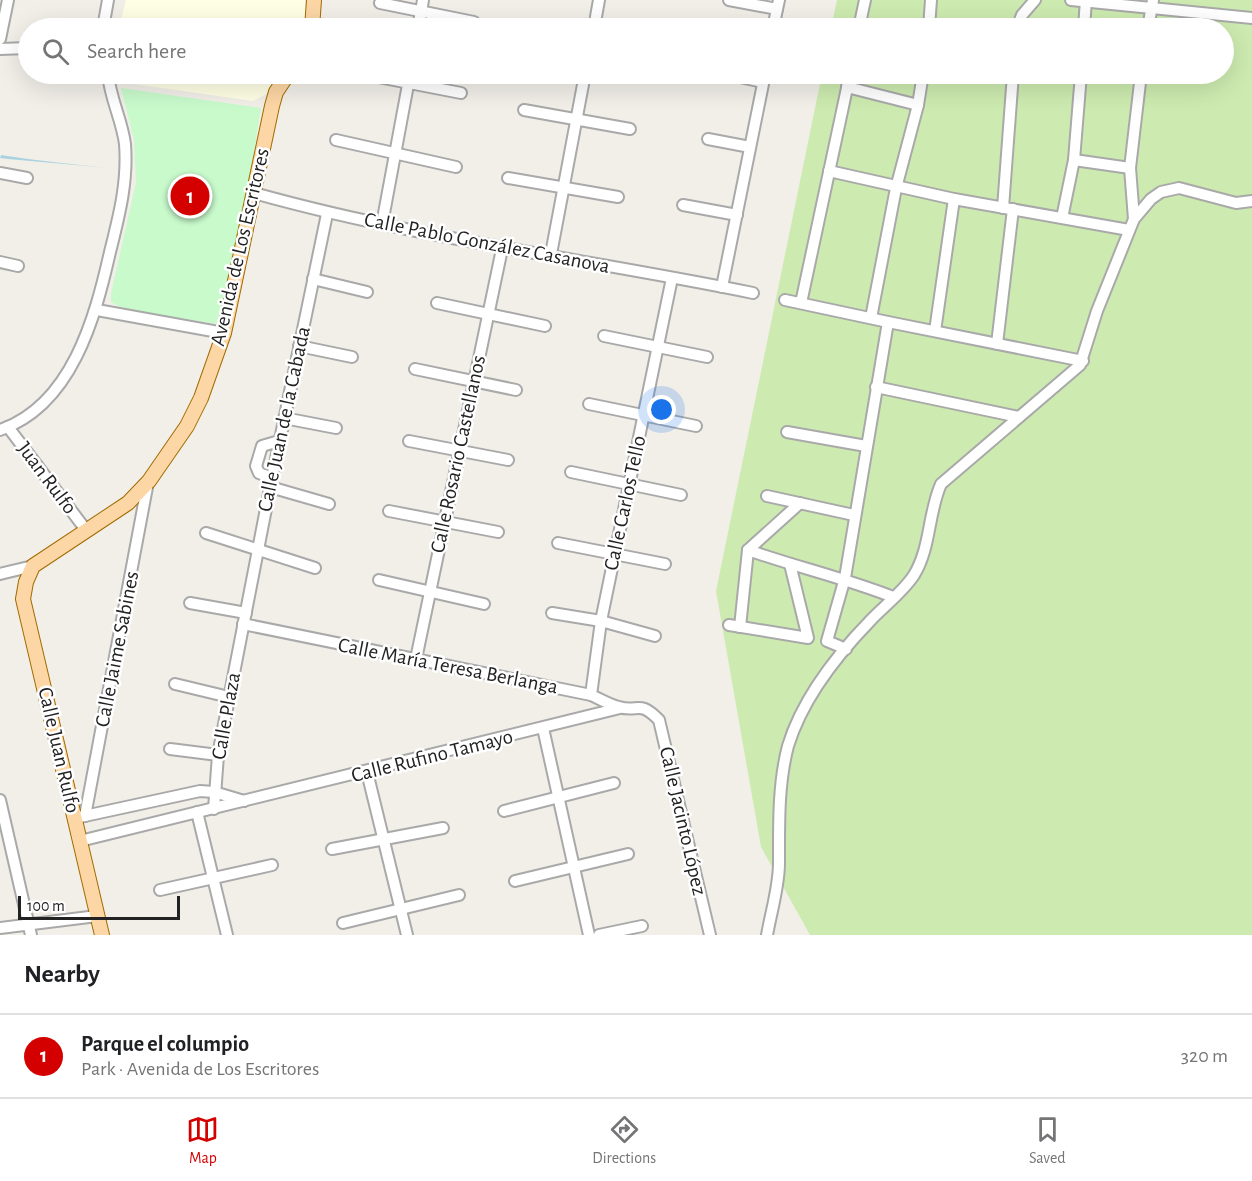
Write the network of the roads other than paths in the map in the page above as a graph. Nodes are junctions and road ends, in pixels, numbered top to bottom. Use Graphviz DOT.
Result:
graph roads {
  1 [pos="8,0"];
  2 [pos="108,0"];
  3 [pos="314,0"];
  4 [pos="599,0"];
  5 [pos="729,0"];
  6 [pos="865,0"];
  7 [pos="931,0"];
  8 [pos="1035,0"];
  9 [pos="1071,0"];
  10 [pos="1086,1"];
  11 [pos="380,3"];
  12 [pos="1152,3"];
  13 [pos="778,4"];
  14 [pos="422,5"];
  15 [pos="105,18"];
  16 [pos="313,18"];
  17 [pos="462,18"];
  18 [pos="596,18"];
  19 [pos="861,18"];
  20 [pos="929,18"];
  21 [pos="1021,18"];
  22 [pos="1085,18"];
  23 [pos="1150,18"];
  24 [pos="1252,18"];
  25 [pos="0,39"];
  26 [pos="18,48"];
  27 [pos="0,49"];
  28 [pos="110,84"];
  29 [pos="281,84"];
  30 [pos="408,84"];
  31 [pos="431,84"];
  32 [pos="583,84"];
  33 [pos="763,84"];
  34 [pos="847,84"];
  35 [pos="921,84"];
  36 [pos="1013,84"];
  37 [pos="1080,84"];
  38 [pos="1140,84"];
  39 [pos="847,87"];
  40 [pos="460,93"];
  41 [pos="918,105"];
  42 [pos="524,110"];
  43 [pos="577,118"];
  44 [pos="630,129"];
  45 [pos="336,140"];
  46 [pos="708,140"];
  47 [pos="750,147"];
  48 [pos="395,153"];
  49 [pos="1074,160"];
  50 [pos="456,167"];
  51 [pos="1130,168"];
  52 [pos="829,171"];
  53 [pos="0,173"];
  54 [pos="27,178"];
  55 [pos="508,178"];
  56 [pos="896,188"];
  57 [pos="563,189"];
  58 [pos="254,193"];
  59 [pos="618,197"];
  60 [pos="954,199"];
  61 [pos="1252,201"];
  62 [pos="683,205"];
  63 [pos="1008,208"];
  64 [pos="327,214"];
  65 [pos="736,215"];
  66 [pos="1062,218"];
  67 [pos="382,224"];
  68 [pos="1132,224"];
  69 [pos="502,249"];
  70 [pos="551,254"];
  71 [pos="0,262"];
  72 [pos="18,266"];
  73 [pos="672,278"];
  74 [pos="313,279"];
  75 [pos="722,287"];
  76 [pos="367,292"];
  77 [pos="753,294"];
  78 [pos="785,300"];
  79 [pos="437,303"];
  80 [pos="801,303"];
  81 [pos="97,310"];
  82 [pos="487,314"];
  83 [pos="871,318"];
  84 [pos="888,322"];
  85 [pos="545,326"];
  86 [pos="935,331"];
  87 [pos="225,333"];
  88 [pos="604,336"];
  89 [pos="997,344"];
  90 [pos="299,346"];
  91 [pos="658,348"];
  92 [pos="352,357"];
  93 [pos="707,357"];
  94 [pos="1083,361"];
  95 [pos="415,369"];
  96 [pos="473,380"];
  97 [pos="876,387"];
  98 [pos="516,390"];
  99 [pos="589,404"];
  100 [pos="643,415"];
  101 [pos="1018,417"];
  102 [pos="284,418"];
  103 [pos="696,426"];
  104 [pos="4,428"];
  105 [pos="336,428"];
  106 [pos="787,432"];
  107 [pos="279,441"];
  108 [pos="409,441"];
  109 [pos="866,446"];
  110 [pos="459,448"];
  111 [pos="508,460"];
  112 [pos="572,472"];
  113 [pos="148,481"];
  114 [pos="271,483"];
  115 [pos="629,486"];
  116 [pos="681,495"];
  117 [pos="767,496"];
  118 [pos="800,503"];
  119 [pos="329,504"];
  120 [pos="389,511"];
  121 [pos="854,515"];
  122 [pos="445,520"];
  123 [pos="86,530"];
  124 [pos="498,532"];
  125 [pos="206,533"];
  126 [pos="558,543"];
  127 [pos="258,549"];
  128 [pos="748,549"];
  129 [pos="615,553"];
  130 [pos="665,564"];
  131 [pos="790,564"];
  132 [pos="33,566"];
  133 [pos="315,568"];
  134 [pos="0,574"];
  135 [pos="845,578"];
  136 [pos="379,580"];
  137 [pos="428,591"];
  138 [pos="893,597"];
  139 [pos="190,603"];
  140 [pos="484,604"];
  141 [pos="246,613"];
  142 [pos="552,613"];
  143 [pos="601,621"];
  144 [pos="243,624"];
  145 [pos="655,636"];
  146 [pos="808,638"];
  147 [pos="827,641"];
  148 [pos="846,649"];
  149 [pos="416,659"];
  150 [pos="175,684"];
  151 [pos="591,695"];
  152 [pos="229,697"];
  153 [pos="621,708"];
  154 [pos="649,710"];
  155 [pos="543,728"];
  156 [pos="170,749"];
  157 [pos="218,755"];
  158 [pos="367,772"];
  159 [pos="614,783"];
  160 [pos="214,792"];
  161 [pos="558,797"];
  162 [pos="0,800"];
  163 [pos="244,801"];
  164 [pos="214,809"];
  165 [pos="504,811"];
  166 [pos="197,812"];
  167 [pos="79,817"];
  168 [pos="443,828"];
  169 [pos="384,840"];
  170 [pos="80,841"];
  171 [pos="332,849"];
  172 [pos="628,854"];
  173 [pos="272,865"];
  174 [pos="574,867"];
  175 [pos="213,878"];
  176 [pos="515,882"];
  177 [pos="160,890"];
  178 [pos="459,895"];
  179 [pos="400,907"];
  180 [pos="97,916"];
  181 [pos="343,923"];
  182 [pos="642,926"];
  183 [pos="0,928"];
  184 [pos="30,930"];
  185 [pos="102,935"];
  186 [pos="227,935"];
  187 [pos="407,935"];
  188 [pos="589,935"];
  189 [pos="599,935"];
  190 [pos="710,935"];
  191 [pos="767,935"];
  1 -- 25 [label="street"];
  2 -- 15 [label="street"];
  3 -- 16 [label="main road"];
  4 -- 18 [label="street"];
  5 -- 13 [label="street"];
  6 -- 19 [label="street"];
  7 -- 20 [label="street"];
  8 -- 21 [label="street"];
  9 -- 10 [label="street"];
  10 -- 12 [label="street"];
  10 -- 22 [label="street"];
  11 -- 14 [label="street"];
  12 -- 23 [label="street"];
  12 -- 24 [label="street"];
  14 -- 17 [label="street"];
  26 -- 27 [label="street"];
  28 -- 81 [label="street"];
  29 -- 58 [label="main road, Avenida de Los Escritores"];
  30 -- 48 [label="street"];
  31 -- 40 [label="street"];
  32 -- 43 [label="street"];
  33 -- 47 [label="street"];
  34 -- 39 [label="street"];
  35 -- 41 [label="street"];
  36 -- 63 [label="street"];
  37 -- 49 [label="street"];
  38 -- 51 [label="street"];
  39 -- 41 [label="street"];
  39 -- 52 [label="street"];
  41 -- 56 [label="street"];
  42 -- 43 [label="street"];
  43 -- 44 [label="street"];
  43 -- 57 [label="street"];
  45 -- 48 [label="street"];
  46 -- 47 [label="street"];
  47 -- 65 [label="street"];
  48 -- 50 [label="street"];
  48 -- 67 [label="street"];
  49 -- 51 [label="street"];
  49 -- 66 [label="street"];
  51 -- 68 [label="street"];
  52 -- 56 [label="street"];
  52 -- 80 [label="street"];
  53 -- 54 [label="street"];
  55 -- 57 [label="street"];
  56 -- 60 [label="street"];
  56 -- 83 [label="street"];
  57 -- 59 [label="street"];
  57 -- 70 [label="street"];
  58 -- 64 [label="street, Calle Pablo González Casanova"];
  58 -- 87 [label="main road, Avenida de Los Escritores"];
  60 -- 63 [label="street"];
  60 -- 86 [label="street"];
  61 -- 68 [label="street"];
  62 -- 65 [label="street"];
  63 -- 66 [label="street"];
  63 -- 89 [label="street"];
  64 -- 67 [label="street, Calle Pablo González Casanova"];
  64 -- 74 [label="street, Calle Juan de la Cabada"];
  65 -- 75 [label="street"];
  66 -- 68 [label="street"];
  67 -- 69 [label="street, Calle Pablo González Casanova"];
  68 -- 94 [label="street"];
  69 -- 70 [label="street, Calle Pablo González Casanova"];
  69 -- 82 [label="street, Calle Rosario Castellanos"];
  70 -- 73 [label="street, Calle Pablo González Casanova"];
  71 -- 72 [label="street"];
  73 -- 75 [label="street, Calle Pablo González Casanova"];
  73 -- 91 [label="street, Calle Carlos Tello"];
  74 -- 76 [label="street"];
  74 -- 90 [label="street, Calle Juan de la Cabada"];
  75 -- 77 [label="street, Calle Pablo González Casanova"];
  78 -- 80 [label="street"];
  79 -- 82 [label="street"];
  80 -- 83 [label="street"];
  81 -- 87 [label="street"];
  81 -- 104 [label="street"];
  82 -- 85 [label="street"];
  82 -- 96 [label="street, Calle Rosario Castellanos"];
  83 -- 84 [label="street"];
  84 -- 86 [label="street"];
  84 -- 97 [label="street"];
  86 -- 89 [label="street"];
  87 -- 113 [label="main road, Avenida de Los Escritores"];
  88 -- 91 [label="street"];
  89 -- 94 [label="street"];
  90 -- 92 [label="street"];
  90 -- 102 [label="street, Calle Juan de la Cabada"];
  91 -- 93 [label="street"];
  91 -- 100 [label="street, Calle Carlos Tello"];
  94 -- 101 [label="street"];
  95 -- 96 [label="street"];
  96 -- 98 [label="street"];
  96 -- 110 [label="street, Calle Rosario Castellanos"];
  97 -- 101 [label="street"];
  97 -- 109 [label="street"];
  99 -- 100 [label="street"];
  100 -- 103 [label="street"];
  100 -- 115 [label="street, Calle Carlos Tello"];
  101 -- 138 [label="street"];
  102 -- 105 [label="street"];
  102 -- 107 [label="street, Calle Juan de la Cabada"];
  104 -- 123 [label="street, Juan Rulfo"];
  106 -- 109 [label="street"];
  107 -- 114 [label="street, Calle Juan de la Cabada"];
  107 -- 114 [label="street"];
  108 -- 110 [label="street"];
  109 -- 121 [label="street"];
  110 -- 111 [label="street"];
  110 -- 122 [label="street, Calle Rosario Castellanos"];
  112 -- 115 [label="street"];
  113 -- 123 [label="main road, Avenida de Los Escritores"];
  113 -- 167 [label="street, Calle Jaime Sabines"];
  114 -- 119 [label="street"];
  114 -- 127 [label="street, Calle Juan de la Cabada"];
  115 -- 116 [label="street"];
  115 -- 129 [label="street, Calle Carlos Tello"];
  117 -- 118 [label="street"];
  118 -- 121 [label="street"];
  118 -- 128 [label="street"];
  120 -- 122 [label="street"];
  121 -- 135 [label="street"];
  122 -- 124 [label="street"];
  122 -- 137 [label="street, Calle Rosario Castellanos"];
  123 -- 132 [label="main road, Avenida de Los Escritores"];
  125 -- 127 [label="street"];
  126 -- 129 [label="street"];
  127 -- 133 [label="street"];
  127 -- 141 [label="street, Calle Juan de la Cabada"];
  128 -- 131 [label="street"];
  128 -- 146 [label="street"];
  129 -- 130 [label="street"];
  129 -- 143 [label="street, Calle Carlos Tello"];
  131 -- 135 [label="street"];
  131 -- 146 [label="street"];
  132 -- 134 [label="street, Avenida de Los Escritores"];
  132 -- 167 [label="main road, Calle Juan Rulfo"];
  135 -- 138 [label="street"];
  135 -- 147 [label="street"];
  136 -- 137 [label="street"];
  137 -- 140 [label="street"];
  137 -- 149 [label="street, Calle Rosario Castellanos"];
  138 -- 148 [label="street"];
  139 -- 141 [label="street"];
  141 -- 144 [label="street, Calle Juan de la Cabada"];
  142 -- 143 [label="street"];
  143 -- 145 [label="street"];
  143 -- 151 [label="street, Calle Carlos Tello"];
  144 -- 149 [label="street, Calle María Teresa Berlanga"];
  144 -- 152 [label="street, Calle Plaza"];
  146 -- 147 [label="street"];
  147 -- 148 [label="street"];
  148 -- 191 [label="street"];
  149 -- 151 [label="street, Calle María Teresa Berlanga"];
  150 -- 152 [label="street"];
  151 -- 153 [label="street, Calle María Teresa Berlanga"];
  152 -- 157 [label="street, Calle Plaza"];
  153 -- 154 [label="street, Calle María Teresa Berlanga"];
  153 -- 155 [label="street, Calle Rufino Tamayo"];
  154 -- 190 [label="street, Calle Jacinto López"];
  155 -- 158 [label="street, Calle Rufino Tamayo"];
  155 -- 161 [label="street"];
  156 -- 157 [label="street"];
  157 -- 160 [label="street, Calle Plaza"];
  158 -- 163 [label="street, Calle Rufino Tamayo"];
  158 -- 169 [label="street"];
  159 -- 161 [label="street"];
  160 -- 163 [label="street, Calle Rufino Tamayo"];
  160 -- 164 [label="street, Calle Plaza"];
  160 -- 167 [label="street, Calle Rufino Tamayo"];
  161 -- 165 [label="street"];
  161 -- 174 [label="street"];
  162 -- 184 [label="street"];
  163 -- 164 [label="street, Calle Rufino Tamayo"];
  164 -- 166 [label="street, Calle Rufino Tamayo"];
  166 -- 170 [label="street, Calle Rufino Tamayo"];
  166 -- 175 [label="street"];
  167 -- 170 [label="main road, Calle Juan Rulfo"];
  168 -- 169 [label="street"];
  169 -- 171 [label="street"];
  169 -- 179 [label="street"];
  170 -- 180 [label="main road, Calle Juan Rulfo"];
  172 -- 174 [label="street"];
  173 -- 175 [label="street"];
  174 -- 176 [label="street"];
  174 -- 188 [label="street"];
  175 -- 177 [label="street"];
  175 -- 186 [label="street"];
  178 -- 179 [label="street"];
  179 -- 181 [label="street"];
  179 -- 187 [label="street"];
  180 -- 184 [label="street"];
  180 -- 185 [label="main road, Calle Juan Rulfo"];
  182 -- 189 [label="street"];
  183 -- 184 [label="street"];
}
